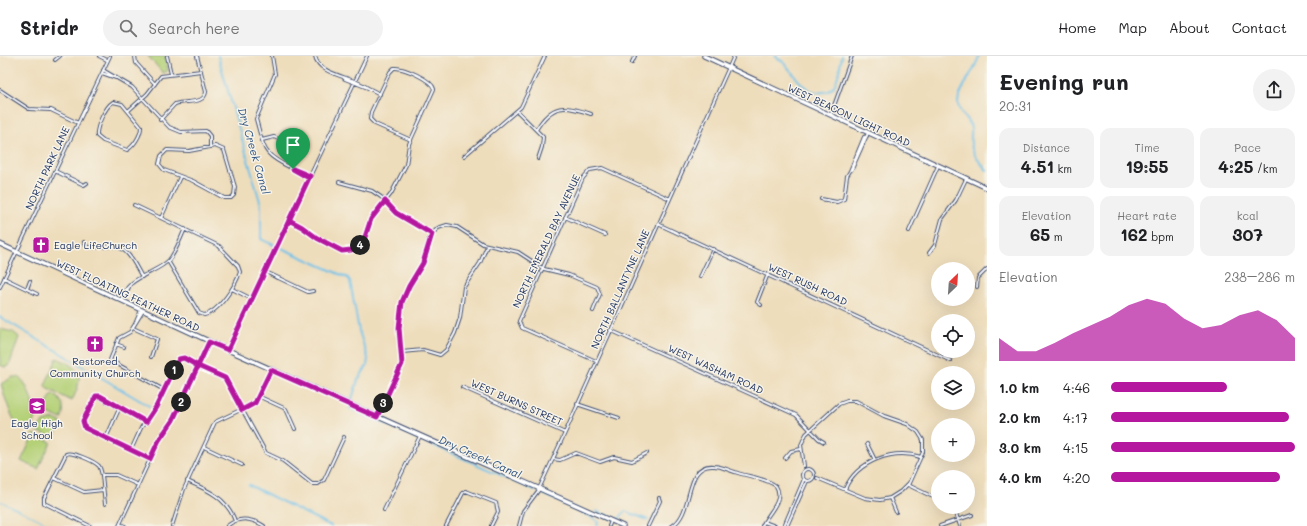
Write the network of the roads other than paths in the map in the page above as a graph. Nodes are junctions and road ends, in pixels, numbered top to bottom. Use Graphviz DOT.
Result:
graph roads {
  1 [pos="60,56"];
  2 [pos="99,56"];
  3 [pos="135,56"];
  4 [pos="167,56"];
  5 [pos="197,56"];
  6 [pos="272,56"];
  7 [pos="315,56"];
  8 [pos="367,56"];
  9 [pos="545,56"];
  10 [pos="635,56"];
  11 [pos="704,56"];
  12 [pos="734,56"];
  13 [pos="852,56"];
  14 [pos="108,57"];
  15 [pos="55,60"];
  16 [pos="632,62"];
  17 [pos="728,67"];
  18 [pos="201,71"];
  19 [pos="102,72"];
  20 [pos="172,74"];
  21 [pos="354,82"];
  22 [pos="154,84"];
  23 [pos="0,90"];
  24 [pos="380,94"];
  25 [pos="142,98"];
  26 [pos="128,111"];
  27 [pos="517,111"];
  28 [pos="591,114"];
  29 [pos="830,115"];
  30 [pos="160,120"];
  31 [pos="78,123"];
  32 [pos="536,130"];
  33 [pos="868,134"];
  34 [pos="262,140"];
  35 [pos="411,140"];
  36 [pos="210,147"];
  37 [pos="296,147"];
  38 [pos="464,156"];
  39 [pos="538,159"];
  40 [pos="938,166"];
  41 [pos="54,171"];
  42 [pos="180,177"];
  43 [pos="310,177"];
  44 [pos="966,179"];
  45 [pos="339,182"];
  46 [pos="87,184"];
  47 [pos="987,188"];
  48 [pos="670,198"];
  49 [pos="821,199"];
  50 [pos="385,201"];
  51 [pos="134,205"];
  52 [pos="565,217"];
  53 [pos="161,218"];
  54 [pos="289,220"];
  55 [pos="658,224"];
  56 [pos="185,229"];
  57 [pos="909,232"];
  58 [pos="432,234"];
  59 [pos="605,235"];
  60 [pos="84,242"];
  61 [pos="0,244"];
  62 [pos="487,246"];
  63 [pos="713,249"];
  64 [pos="17,252"];
  65 [pos="929,253"];
  66 [pos="168,261"];
  67 [pos="542,268"];
  68 [pos="987,269"];
  69 [pos="265,272"];
  70 [pos="768,274"];
  71 [pos="142,277"];
  72 [pos="700,277"];
  73 [pos="4,278"];
  74 [pos="30,281"];
  75 [pos="0,287"];
  76 [pos="977,287"];
  77 [pos="27,289"];
  78 [pos="232,289"];
  79 [pos="313,291"];
  80 [pos="37,294"];
  81 [pos="252,299"];
  82 [pos="122,301"];
  83 [pos="761,305"];
  84 [pos="142,310"];
  85 [pos="593,311"];
  86 [pos="133,328"];
  87 [pos="610,330"];
  88 [pos="209,342"];
  89 [pos="116,344"];
  90 [pos="124,347"];
  91 [pos="228,350"];
  92 [pos="402,352"];
  93 [pos="151,357"];
  94 [pos="597,361"];
  95 [pos="951,361"];
  96 [pos="198,366"];
  97 [pos="271,370"];
  98 [pos="462,387"];
  99 [pos="164,390"];
  100 [pos="258,396"];
  101 [pos="578,404"];
  102 [pos="120,408"];
  103 [pos="242,410"];
  104 [pos="377,417"];
  105 [pos="619,418"];
  106 [pos="146,422"];
  107 [pos="295,429"];
  108 [pos="810,429"];
  109 [pos="565,432"];
  110 [pos="420,436"];
  111 [pos="344,437"];
  112 [pos="106,438"];
  113 [pos="824,442"];
  114 [pos="867,444"];
  115 [pos="204,447"];
  116 [pos="801,449"];
  117 [pos="131,450"];
  118 [pos="647,453"];
  119 [pos="921,457"];
  120 [pos="785,458"];
  121 [pos="150,459"];
  122 [pos="552,459"];
  123 [pos="875,460"];
  124 [pos="242,465"];
  125 [pos="804,466"];
  126 [pos="808,469"];
  127 [pos="803,471"];
  128 [pos="815,475"];
  129 [pos="102,476"];
  130 [pos="54,478"];
  131 [pos="817,478"];
  132 [pos="804,479"];
  133 [pos="813,479"];
  134 [pos="188,481"];
  135 [pos="807,481"];
  136 [pos="138,484"];
  137 [pos="908,485"];
  138 [pos="539,489"];
  139 [pos="845,489"];
  140 [pos="104,490"];
  141 [pos="931,496"];
  142 [pos="659,498"];
  143 [pos="890,498"];
  144 [pos="105,504"];
  145 [pos="384,510"];
  146 [pos="896,512"];
  147 [pos="956,514"];
  148 [pos="972,515"];
  149 [pos="958,519"];
  150 [pos="235,521"];
  151 [pos="611,521"];
  152 [pos="764,522"];
  153 [pos="120,525"];
  154 [pos="767,525"];
  155 [pos="89,526"];
  156 [pos="125,526"];
  157 [pos="172,526"];
  158 [pos="227,526"];
  159 [pos="264,526"];
  160 [pos="446,526"];
  161 [pos="491,526"];
  162 [pos="519,526"];
  163 [pos="609,526"];
  164 [pos="623,526"];
  165 [pos="648,526"];
  166 [pos="672,526"];
  167 [pos="762,526"];
  168 [pos="775,526"];
  169 [pos="784,526"];
  170 [pos="787,526"];
  171 [pos="940,526"];
  172 [pos="960,526"];
  1 -- 15 [label="street"];
  2 -- 14 [label="street"];
  3 -- 22 [label="street"];
  4 -- 20 [label="street"];
  5 -- 18 [label="street"];
  6 -- 34 [label="street"];
  7 -- 21 [label="street"];
  8 -- 21 [label="street"];
  9 -- 27 [label="street"];
  10 -- 16 [label="street"];
  11 -- 17 [label="main road, WEST BEACON LIGHT ROAD"];
  12 -- 17 [label="street, NORTH BALLANTYNE LANE"];
  13 -- 29 [label="street"];
  14 -- 19 [label="street, NORTH PARK LANE"];
  17 -- 29 [label="main road, WEST BEACON LIGHT ROAD"];
  17 -- 48 [label="street, NORTH BALLANTYNE LANE"];
  18 -- 20 [label="street"];
  18 -- 30 [label="street"];
  19 -- 25 [label="street"];
  19 -- 31 [label="street, NORTH PARK LANE"];
  20 -- 22 [label="street"];
  21 -- 24 [label="street"];
  21 -- 43 [label="street"];
  22 -- 25 [label="street"];
  23 -- 31 [label="street"];
  24 -- 35 [label="street"];
  24 -- 35 [label="street"];
  25 -- 26 [label="street"];
  25 -- 30 [label="street"];
  26 -- 26 [label="street"];
  27 -- 32 [label="street"];
  27 -- 38 [label="street"];
  28 -- 32 [label="street"];
  29 -- 33 [label="main road, WEST BEACON LIGHT ROAD"];
  30 -- 36 [label="street"];
  31 -- 41 [label="street, NORTH PARK LANE"];
  32 -- 39 [label="street"];
  33 -- 40 [label="main road, WEST BEACON LIGHT ROAD"];
  33 -- 49 [label="street"];
  34 -- 37 [label="street"];
  34 -- 43 [label="street"];
  35 -- 50 [label="street"];
  36 -- 42 [label="street"];
  36 -- 42 [label="street"];
  40 -- 44 [label="main road, WEST BEACON LIGHT ROAD"];
  40 -- 57 [label="street"];
  41 -- 46 [label="street"];
  41 -- 64 [label="street, NORTH PARK LANE"];
  42 -- 53 [label="street"];
  43 -- 54 [label="street"];
  44 -- 47 [label="main road, WEST BEACON LIGHT ROAD"];
  44 -- 65 [label="street"];
  45 -- 50 [label="street"];
  48 -- 52 [label="street, NORTH EMERALD BAY AVENUE"];
  48 -- 55 [label="street, NORTH BALLANTYNE LANE"];
  50 -- 54 [label="street"];
  50 -- 58 [label="street"];
  51 -- 53 [label="street"];
  52 -- 59 [label="street"];
  52 -- 67 [label="street, NORTH EMERALD BAY AVENUE"];
  53 -- 56 [label="street"];
  54 -- 69 [label="street"];
  55 -- 63 [label="street, WEST RUSH ROAD"];
  55 -- 87 [label="street, NORTH BALLANTYNE LANE"];
  56 -- 66 [label="street"];
  56 -- 78 [label="street"];
  58 -- 62 [label="street"];
  58 -- 92 [label="street"];
  60 -- 71 [label="street"];
  61 -- 64 [label="main road, WEST FLOATING FEATHER ROAD"];
  62 -- 67 [label="street"];
  62 -- 92 [label="street"];
  63 -- 70 [label="street, WEST RUSH ROAD"];
  63 -- 72 [label="street"];
  64 -- 73 [label="street, NORTH PARK LANE"];
  64 -- 82 [label="main road, WEST FLOATING FEATHER ROAD"];
  66 -- 71 [label="street"];
  66 -- 78 [label="street"];
  67 -- 85 [label="street"];
  67 -- 94 [label="street, NORTH EMERALD BAY AVENUE"];
  68 -- 76 [label="street"];
  69 -- 79 [label="street"];
  69 -- 81 [label="street"];
  70 -- 83 [label="street"];
  70 -- 95 [label="street, WEST RUSH ROAD"];
  71 -- 82 [label="street"];
  73 -- 75 [label="street, NORTH PARK LANE"];
  73 -- 77 [label="street"];
  74 -- 77 [label="street"];
  77 -- 80 [label="street"];
  78 -- 81 [label="street"];
  81 -- 91 [label="street"];
  82 -- 84 [label="main road, WEST FLOATING FEATHER ROAD"];
  84 -- 86 [label="street"];
  84 -- 88 [label="main road, WEST FLOATING FEATHER ROAD"];
  86 -- 89 [label="street"];
  86 -- 93 [label="street"];
  87 -- 94 [label="street, NORTH BALLANTYNE LANE"];
  87 -- 108 [label="street, WEST WASHAM ROAD"];
  88 -- 91 [label="main road, WEST FLOATING FEATHER ROAD"];
  88 -- 96 [label="street"];
  89 -- 90 [label="street"];
  89 -- 99 [label="street"];
  91 -- 97 [label="main road, WEST FLOATING FEATHER ROAD"];
  92 -- 104 [label="street"];
  94 -- 101 [label="street, NORTH BALLANTYNE LANE"];
  96 -- 99 [label="street"];
  96 -- 103 [label="street"];
  96 -- 121 [label="street"];
  97 -- 100 [label="street"];
  97 -- 104 [label="main road, WEST FLOATING FEATHER ROAD"];
  98 -- 109 [label="street, WEST BURNS STREET"];
  99 -- 106 [label="street"];
  100 -- 103 [label="street"];
  100 -- 107 [label="street"];
  101 -- 105 [label="street"];
  101 -- 109 [label="street, NORTH BALLANTYNE LANE"];
  102 -- 106 [label="street"];
  102 -- 112 [label="street"];
  102 -- 112 [label="street"];
  103 -- 111 [label="street"];
  103 -- 115 [label="street"];
  104 -- 110 [label="main road, WEST FLOATING FEATHER ROAD"];
  106 -- 117 [label="street"];
  108 -- 113 [label="street, WEST WASHAM ROAD"];
  108 -- 116 [label="street"];
  108 -- 119 [label="street"];
  109 -- 122 [label="street, NORTH BALLANTYNE LANE"];
  110 -- 138 [label="main road, WEST FLOATING FEATHER ROAD"];
  110 -- 145 [label="street"];
  112 -- 117 [label="street"];
  114 -- 123 [label="street"];
  115 -- 124 [label="street"];
  115 -- 134 [label="street"];
  116 -- 120 [label="street"];
  116 -- 125 [label="street"];
  117 -- 121 [label="street"];
  118 -- 122 [label="street"];
  119 -- 123 [label="street"];
  119 -- 137 [label="street"];
  121 -- 136 [label="street"];
  122 -- 138 [label="street, NORTH BALLANTYNE LANE"];
  123 -- 139 [label="street"];
  125 -- 126 [label="street"];
  125 -- 127 [label="street"];
  126 -- 127 [label="street"];
  126 -- 128 [label="street"];
  127 -- 132 [label="street"];
  128 -- 131 [label="street"];
  128 -- 133 [label="street"];
  129 -- 130 [label="street"];
  129 -- 136 [label="street"];
  129 -- 140 [label="street"];
  130 -- 140 [label="street"];
  130 -- 155 [label="street"];
  131 -- 133 [label="street"];
  131 -- 139 [label="street"];
  132 -- 135 [label="street"];
  132 -- 169 [label="street"];
  133 -- 135 [label="street"];
  134 -- 150 [label="street"];
  134 -- 157 [label="street"];
  135 -- 170 [label="street"];
  136 -- 153 [label="street"];
  137 -- 141 [label="street"];
  137 -- 143 [label="street"];
  138 -- 151 [label="main road, WEST FLOATING FEATHER ROAD"];
  138 -- 162 [label="street, NORTH BALLANTYNE LANE"];
  139 -- 143 [label="street"];
  140 -- 144 [label="street"];
  142 -- 165 [label="street"];
  143 -- 146 [label="street"];
  147 -- 149 [label="street"];
  148 -- 149 [label="street"];
  149 -- 171 [label="street"];
  149 -- 172 [label="street"];
  150 -- 158 [label="street"];
  150 -- 159 [label="street"];
  151 -- 163 [label="street"];
  151 -- 164 [label="main road, WEST FLOATING FEATHER ROAD"];
  152 -- 154 [label="street"];
  152 -- 166 [label="street"];
  152 -- 167 [label="street"];
  153 -- 156 [label="street"];
  154 -- 168 [label="street"];
  160 -- 161 [label="street"];
}
